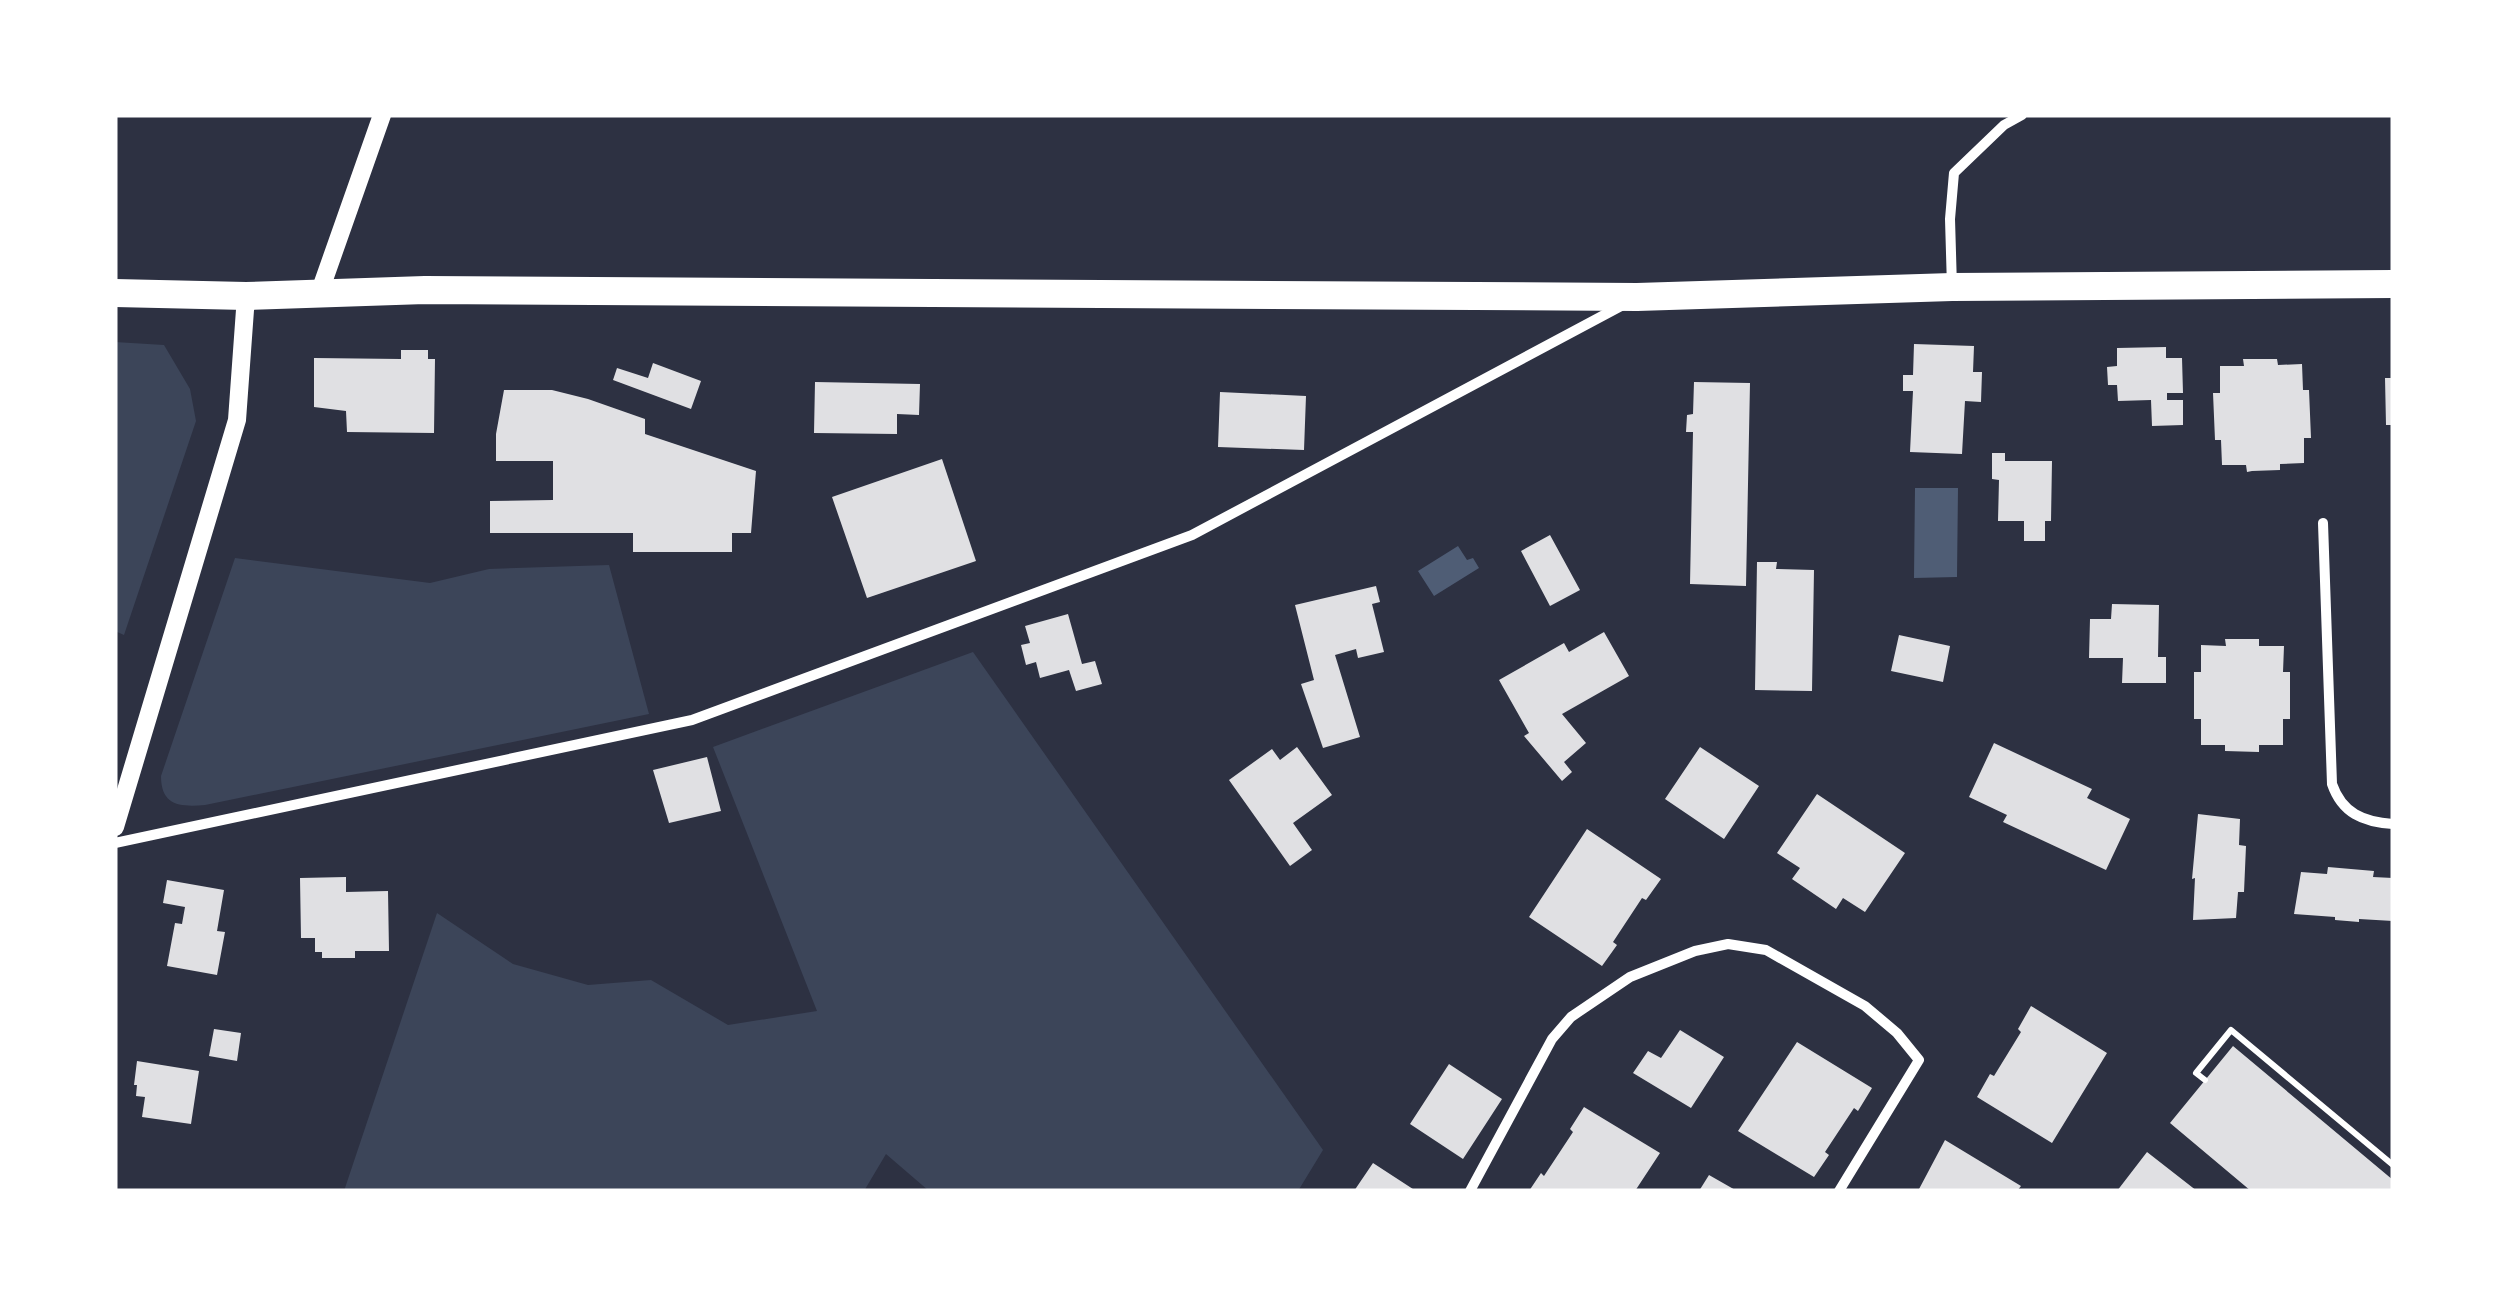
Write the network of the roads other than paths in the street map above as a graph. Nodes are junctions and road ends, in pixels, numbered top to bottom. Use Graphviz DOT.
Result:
graph roads {
  1 [pos="382,115"];
  2 [pos="2022,115"];
  3 [pos="2393,284"];
  4 [pos="1952,286"];
  5 [pos="320,292"];
  6 [pos="115,294"];
  7 [pos="246,296"];
  8 [pos="1637,297"];
  9 [pos="2324,523"];
  10 [pos="2393,824"];
  11 [pos="115,828"];
  12 [pos="115,842"];
  13 [pos="1470,1191"];
  14 [pos="1839,1191"];
  1 -- 5 [label="street"];
  2 -- 4 [label="street"];
  3 -- 4 [label="highway"];
  4 -- 8 [label="highway"];
  5 -- 7 [label="highway"];
  5 -- 8 [label="highway"];
  6 -- 7 [label="highway"];
  7 -- 11 [label="street"];
  8 -- 12 [label="street"];
  9 -- 10 [label="street"];
  13 -- 14 [label="street"];
}
